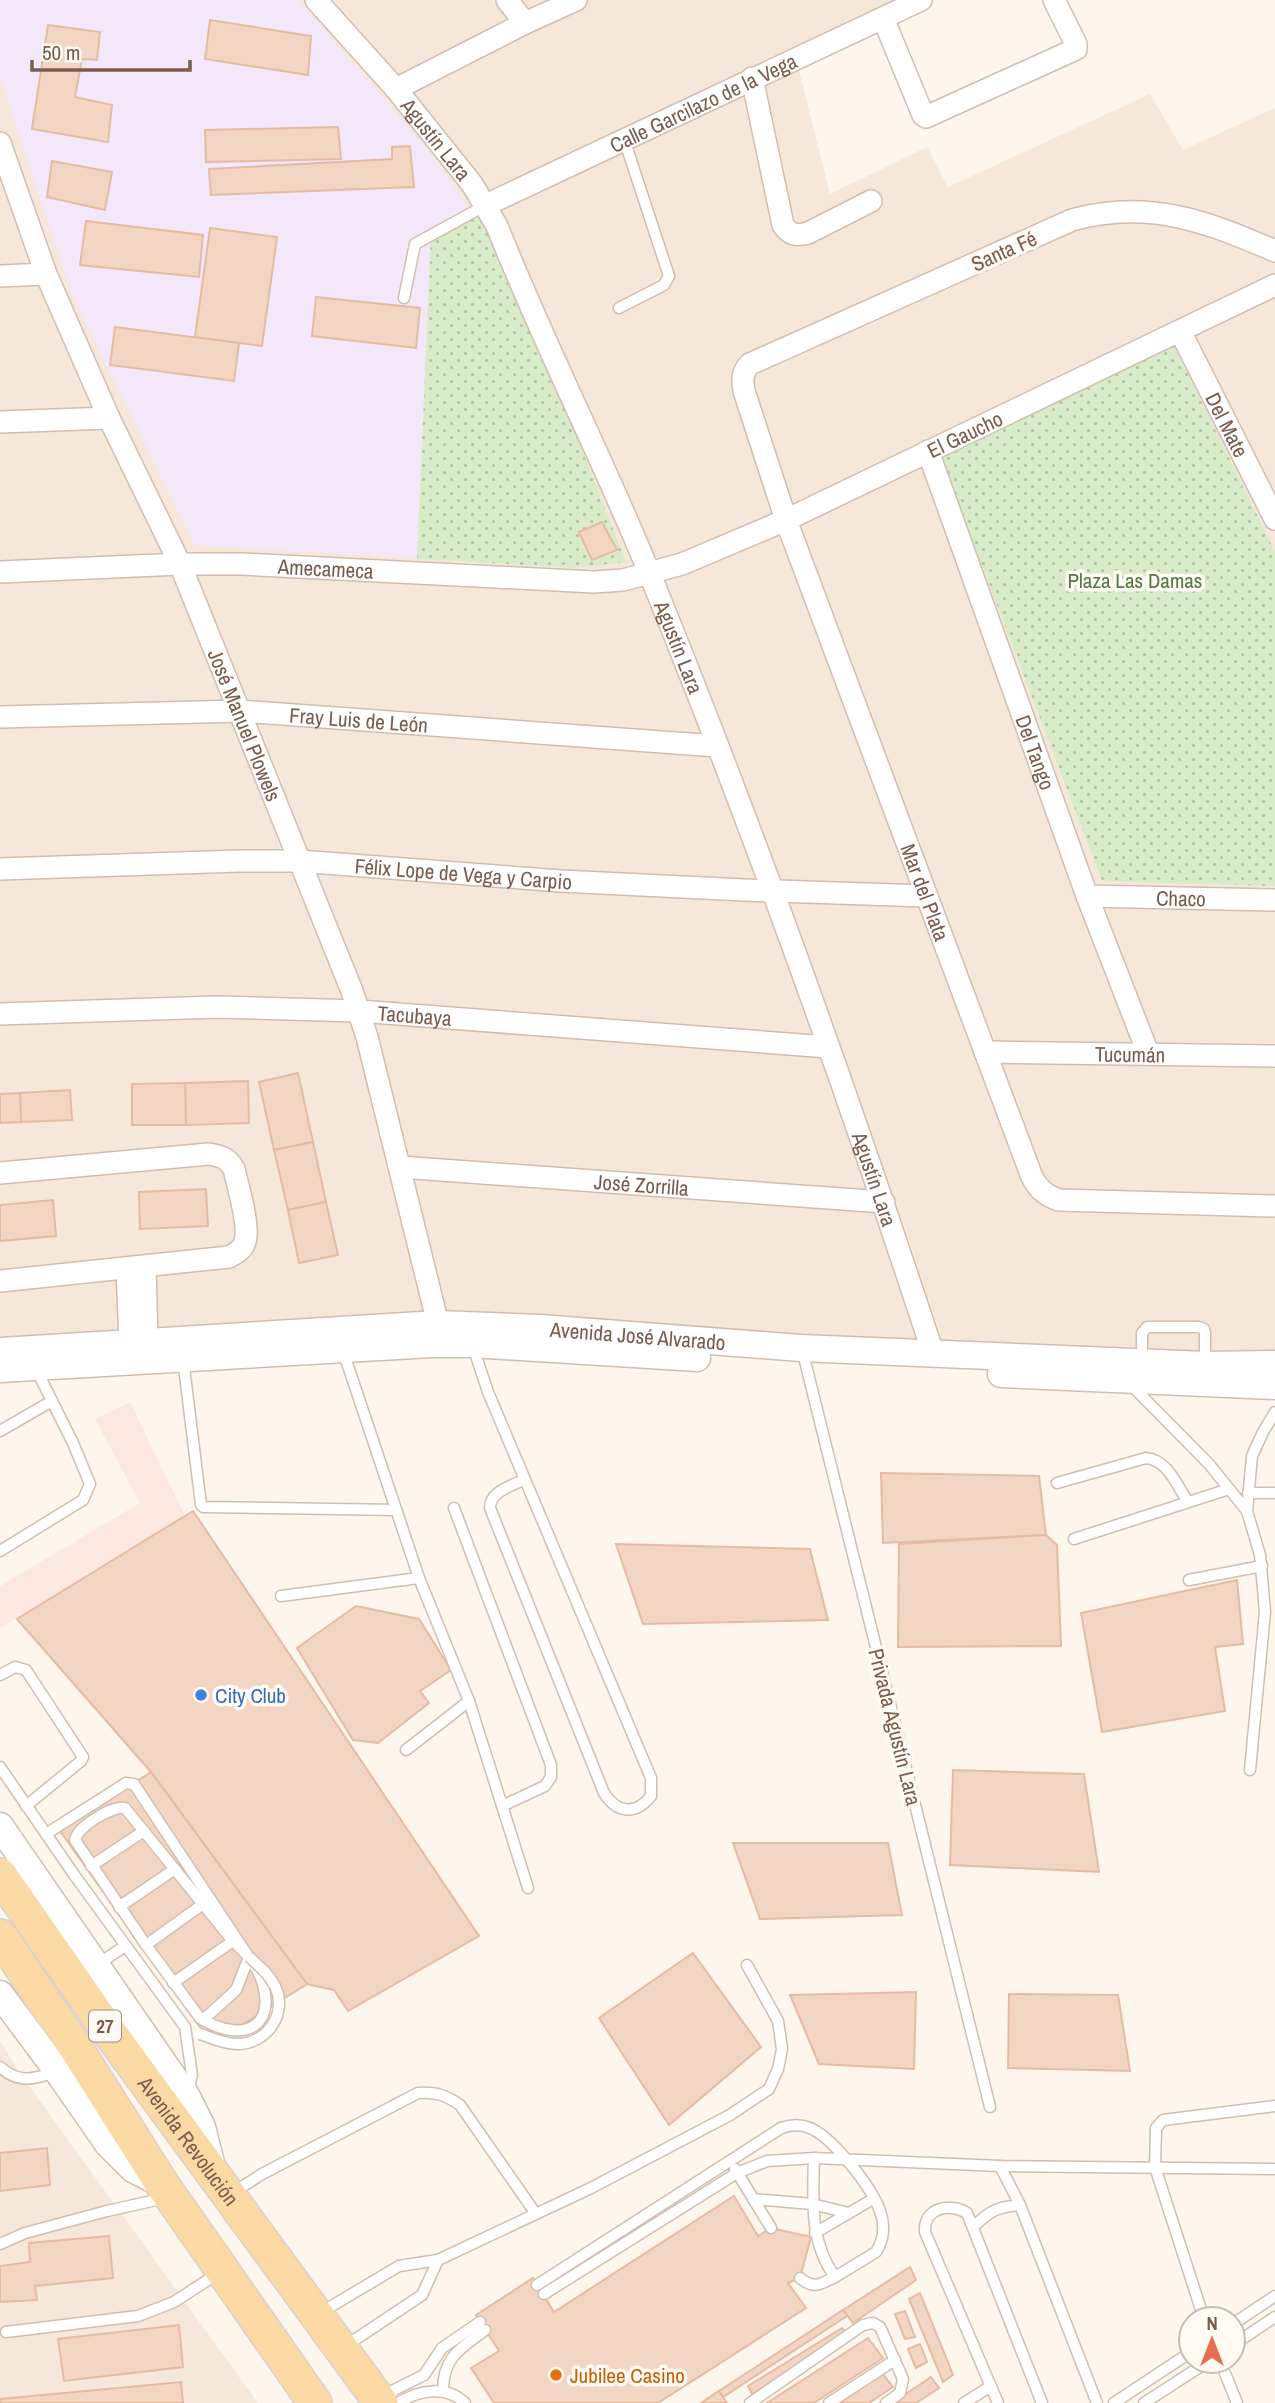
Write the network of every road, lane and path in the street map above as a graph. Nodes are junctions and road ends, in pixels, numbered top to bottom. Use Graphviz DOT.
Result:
graph roads {
  1 [pos="316,0"];
  2 [pos="506,0"];
  3 [pos="576,0"];
  4 [pos="921,0"];
  5 [pos="1054,0"];
  6 [pos="883,18"];
  7 [pos="525,23"];
  8 [pos="752,78"];
  9 [pos="396,89"];
  10 [pos="624,139"];
  11 [pos="0,143"];
  12 [pos="871,201"];
  13 [pos="486,205"];
  14 [pos="1275,251"];
  15 [pos="46,274"];
  16 [pos="0,276"];
  17 [pos="1275,285"];
  18 [pos="404,298"];
  19 [pos="619,308"];
  20 [pos="1180,331"];
  21 [pos="744,369"];
  22 [pos="109,418"];
  23 [pos="0,422"];
  24 [pos="928,451"];
  25 [pos="1275,519"];
  26 [pos="786,520"];
  27 [pos="180,564"];
  28 [pos="0,572"];
  29 [pos="650,574"];
  30 [pos="240,710"];
  31 [pos="0,717"];
  32 [pos="717,746"];
  33 [pos="299,861"];
  34 [pos="0,869"];
  35 [pos="775,891"];
  36 [pos="926,896"];
  37 [pos="1087,896"];
  38 [pos="1275,900"];
  39 [pos="359,1011"];
  40 [pos="0,1014"];
  41 [pos="828,1047"];
  42 [pos="985,1052"];
  43 [pos="1148,1053"];
  44 [pos="1275,1056"];
  45 [pos="400,1167"];
  46 [pos="0,1173"];
  47 [pos="884,1202"];
  48 [pos="1275,1206"];
  49 [pos="136,1267"];
  50 [pos="0,1282"];
  51 [pos="438,1324"];
  52 [pos="470,1334"];
  53 [pos="338,1338"];
  54 [pos="139,1342"];
  55 [pos="182,1349"];
  56 [pos="0,1351"];
  57 [pos="803,1356"];
  58 [pos="31,1358"];
  59 [pos="933,1362"];
  60 [pos="1205,1364"];
  61 [pos="1275,1364"];
  62 [pos="0,1369"];
  63 [pos="1134,1371"];
  64 [pos="1275,1386"];
  65 [pos="52,1401"];
  66 [pos="1275,1412"];
  67 [pos="0,1431"];
  68 [pos="525,1479"];
  69 [pos="1057,1483"];
  70 [pos="1229,1489"];
  71 [pos="1248,1493"];
  72 [pos="1275,1493"];
  73 [pos="1188,1502"];
  74 [pos="454,1508"];
  75 [pos="396,1510"];
  76 [pos="1247,1511"];
  77 [pos="1074,1539"];
  78 [pos="0,1551"];
  79 [pos="1262,1566"];
  80 [pos="419,1578"];
  81 [pos="1189,1580"];
  82 [pos="281,1595"];
  83 [pos="0,1675"];
  84 [pos="469,1702"];
  85 [pos="406,1750"];
  86 [pos="0,1767"];
  87 [pos="1250,1770"];
  88 [pos="26,1806"];
  89 [pos="502,1806"];
  90 [pos="0,1826"];
  91 [pos="144,1831"];
  92 [pos="46,1835"];
  93 [pos="91,1866"];
  94 [pos="175,1869"];
  95 [pos="0,1875"];
  96 [pos="528,1888"];
  97 [pos="203,1904"];
  98 [pos="119,1907"];
  99 [pos="0,1936"];
  100 [pos="233,1941"];
  101 [pos="146,1945"];
  102 [pos="125,1946"];
  103 [pos="249,1957"];
  104 [pos="97,1965"];
  105 [pos="747,1965"];
  106 [pos="173,1983"];
  107 [pos="0,1994"];
  108 [pos="203,2020"];
  109 [pos="185,2026"];
  110 [pos="0,2067"];
  111 [pos="58,2072"];
  112 [pos="187,2097"];
  113 [pos="1275,2106"];
  114 [pos="990,2107"];
  115 [pos="814,2158"];
  116 [pos="849,2160"];
  117 [pos="729,2161"];
  118 [pos="1000,2165"];
  119 [pos="1155,2167"];
  120 [pos="1275,2169"];
  121 [pos="737,2174"];
  122 [pos="221,2185"];
  123 [pos="167,2191"];
  124 [pos="753,2199"];
  125 [pos="873,2199"];
  126 [pos="812,2204"];
  127 [pos="1020,2205"];
  128 [pos="849,2213"];
  129 [pos="536,2214"];
  130 [pos="973,2227"];
  131 [pos="771,2228"];
  132 [pos="815,2232"];
  133 [pos="0,2244"];
  134 [pos="438,2260"];
  135 [pos="223,2271"];
  136 [pos="835,2277"];
  137 [pos="800,2278"];
  138 [pos="1275,2296"];
  139 [pos="1199,2305"];
  140 [pos="1249,2313"];
  141 [pos="317,2315"];
  142 [pos="1275,2317"];
  143 [pos="1255,2330"];
  144 [pos="6,2332"];
  145 [pos="1247,2335"];
  146 [pos="342,2348"];
  147 [pos="895,2360"];
  148 [pos="1177,2361"];
  149 [pos="1174,2363"];
  150 [pos="1188,2375"];
  151 [pos="1226,2375"];
  152 [pos="1180,2380"];
  153 [pos="990,2386"];
  154 [pos="1139,2386"];
  155 [pos="443,2391"];
  156 [pos="385,2401"];
  157 [pos="1145,2402"];
  158 [pos="315,2403"];
  159 [pos="465,2403"];
  160 [pos="750,2403"];
  161 [pos="829,2403"];
  162 [pos="886,2403"];
  163 [pos="964,2403"];
  164 [pos="998,2403"];
  165 [pos="1042,2403"];
  166 [pos="1097,2403"];
  167 [pos="1114,2403"];
  168 [pos="1237,2403"];
  1 -- 9 [label="street, Agustín Lara"];
  2 -- 7 [label="street"];
  3 -- 7 [label="street"];
  4 -- 6 [label="street, Calle Garcilazo de la Vega"];
  5 -- 6 [label="street"];
  6 -- 8 [label="street, Calle Garcilazo de la Vega"];
  7 -- 9 [label="street"];
  8 -- 10 [label="street, Calle Garcilazo de la Vega"];
  8 -- 12 [label="street"];
  9 -- 13 [label="street, Agustín Lara"];
  10 -- 13 [label="street, Calle Garcilazo de la Vega"];
  10 -- 19 [label="lane"];
  11 -- 15 [label="street, José Manuel Plowels"];
  13 -- 18 [label="lane"];
  13 -- 29 [label="street, Agustín Lara"];
  14 -- 21 [label="street, Santa Fé"];
  15 -- 16 [label="street"];
  15 -- 22 [label="street, José Manuel Plowels"];
  17 -- 20 [label="street, El Gaucho"];
  20 -- 24 [label="street, El Gaucho"];
  20 -- 25 [label="street, Del Mate"];
  21 -- 26 [label="street, Mar del Plata"];
  22 -- 23 [label="street"];
  22 -- 27 [label="street, José Manuel Plowels"];
  24 -- 26 [label="street, El Gaucho"];
  24 -- 37 [label="street, Del Tango"];
  26 -- 29 [label="street, El Gaucho"];
  26 -- 36 [label="street, Mar del Plata"];
  27 -- 28 [label="street, Amecameca"];
  27 -- 29 [label="street, Amecameca"];
  27 -- 30 [label="street, José Manuel Plowels"];
  29 -- 32 [label="street, Agustín Lara"];
  30 -- 31 [label="street, Fray Luis de León"];
  30 -- 32 [label="street, Fray Luis de León"];
  30 -- 33 [label="street, José Manuel Plowels"];
  32 -- 35 [label="street, Agustín Lara"];
  33 -- 34 [label="street, Félix Lope de Vega y Carpio"];
  33 -- 35 [label="street, Félix Lope de Vega y Carpio"];
  33 -- 39 [label="street, José Manuel Plowels"];
  35 -- 36 [label="street, Félix Lope de Vega y Carpio"];
  35 -- 41 [label="street, Agustín Lara"];
  36 -- 42 [label="street, Mar del Plata"];
  37 -- 38 [label="street, Chaco"];
  37 -- 43 [label="street, Del Tango"];
  39 -- 40 [label="street, Tacubaya"];
  39 -- 41 [label="street, Tacubaya"];
  39 -- 45 [label="street, José Manuel Plowels"];
  41 -- 47 [label="street, Agustín Lara"];
  42 -- 43 [label="street, Tucumán"];
  42 -- 48 [label="street, Mar del Plata"];
  43 -- 44 [label="street, Tucumán"];
  45 -- 47 [label="street, José Zorrilla"];
  45 -- 51 [label="street, José Manuel Plowels"];
  46 -- 49 [label="street"];
  47 -- 59 [label="street, Agustín Lara"];
  49 -- 50 [label="street"];
  49 -- 54 [label="street"];
  51 -- 52 [label="street, Avenida José Alvarado"];
  51 -- 53 [label="street, Avenida José Alvarado"];
  52 -- 53 [label="street, Avenida José Alvarado"];
  52 -- 57 [label="street, Avenida José Alvarado"];
  52 -- 68 [label="lane"];
  53 -- 55 [label="street, Avenida José Alvarado"];
  53 -- 75 [label="lane"];
  54 -- 55 [label="street, Avenida José Alvarado"];
  54 -- 58 [label="street, Avenida José Alvarado"];
  55 -- 58 [label="street, Avenida José Alvarado"];
  55 -- 75 [label="lane"];
  56 -- 58 [label="street, Avenida José Alvarado"];
  57 -- 59 [label="street, Avenida José Alvarado"];
  57 -- 114 [label="lane, Privada Agustín Lara"];
  58 -- 62 [label="street, Avenida José Alvarado"];
  58 -- 65 [label="lane"];
  59 -- 63 [label="street, Avenida José Alvarado"];
  59 -- 63 [label="street, Avenida José Alvarado"];
  60 -- 61 [label="street, Avenida José Alvarado"];
  60 -- 63 [label="street, Avenida José Alvarado"];
  60 -- 63 [label="lane"];
  63 -- 64 [label="street, Avenida José Alvarado"];
  63 -- 70 [label="lane"];
  65 -- 67 [label="lane"];
  65 -- 78 [label="lane"];
  66 -- 71 [label="lane"];
  68 -- 68 [label="lane"];
  69 -- 73 [label="lane"];
  70 -- 73 [label="lane"];
  70 -- 76 [label="lane"];
  71 -- 72 [label="lane"];
  71 -- 76 [label="lane"];
  73 -- 77 [label="lane"];
  74 -- 89 [label="lane"];
  75 -- 80 [label="lane"];
  76 -- 79 [label="lane"];
  79 -- 81 [label="lane"];
  79 -- 87 [label="lane"];
  80 -- 82 [label="lane"];
  80 -- 84 [label="lane"];
  83 -- 88 [label="lane"];
  84 -- 85 [label="lane"];
  84 -- 89 [label="lane"];
  86 -- 88 [label="lane"];
  88 -- 92 [label="lane"];
  89 -- 96 [label="lane"];
  90 -- 104 [label="street"];
  91 -- 93 [label="lane"];
  91 -- 93 [label="lane"];
  91 -- 94 [label="lane"];
  92 -- 102 [label="lane"];
  92 -- 108 [label="lane"];
  93 -- 98 [label="lane"];
  94 -- 97 [label="lane"];
  94 -- 98 [label="lane"];
  95 -- 122 [label="main road, Avenida Revolución / 27"];
  97 -- 100 [label="lane"];
  97 -- 101 [label="lane"];
  98 -- 101 [label="lane"];
  99 -- 123 [label="main road, Avenida Revolución / 27"];
  100 -- 103 [label="lane"];
  100 -- 106 [label="lane"];
  101 -- 106 [label="lane"];
  102 -- 104 [label="lane"];
  102 -- 109 [label="lane"];
  103 -- 108 [label="lane"];
  103 -- 109 [label="lane, bridge"];
  104 -- 112 [label="street"];
  105 -- 129 [label="lane"];
  106 -- 108 [label="lane"];
  107 -- 111 [label="street"];
  109 -- 112 [label="lane"];
  110 -- 111 [label="lane"];
  111 -- 123 [label="street"];
  112 -- 122 [label="street"];
  113 -- 119 [label="lane"];
  115 -- 116 [label="lane"];
  115 -- 121 [label="lane"];
  115 -- 126 [label="lane"];
  116 -- 117 [label="lane"];
  116 -- 118 [label="lane"];
  116 -- 125 [label="lane"];
  117 -- 121 [label="lane"];
  117 -- 121 [label="lane"];
  118 -- 119 [label="lane"];
  118 -- 127 [label="lane"];
  119 -- 120 [label="lane"];
  119 -- 139 [label="lane"];
  121 -- 124 [label="lane"];
  122 -- 129 [label="lane"];
  122 -- 141 [label="main road, Avenida Revolución / 27"];
  123 -- 133 [label="lane"];
  123 -- 135 [label="main road, Avenida Revolución / 27"];
  124 -- 126 [label="lane"];
  124 -- 131 [label="lane"];
  125 -- 128 [label="lane"];
  125 -- 136 [label="lane"];
  126 -- 128 [label="lane"];
  126 -- 132 [label="lane"];
  127 -- 130 [label="lane"];
  127 -- 166 [label="lane"];
  128 -- 132 [label="lane"];
  129 -- 134 [label="lane"];
  130 -- 153 [label="lane"];
  130 -- 165 [label="lane"];
  132 -- 136 [label="lane"];
  134 -- 141 [label="lane"];
  134 -- 146 [label="lane"];
  135 -- 144 [label="lane"];
  135 -- 158 [label="main road, Avenida Revolución / 27"];
  136 -- 137 [label="lane"];
  138 -- 140 [label="lane"];
  140 -- 143 [label="lane"];
  141 -- 146 [label="main road, Avenida Revolución / 27"];
  142 -- 143 [label="lane"];
  143 -- 145 [label="lane"];
  146 -- 156 [label="main road, Avenida Revolución / 27"];
  147 -- 160 [label="lane"];
  147 -- 161 [label="lane"];
  147 -- 162 [label="lane"];
  148 -- 149 [label="lane"];
  149 -- 152 [label="lane"];
  149 -- 154 [label="lane"];
  150 -- 152 [label="lane"];
  151 -- 168 [label="lane"];
  152 -- 157 [label="lane"];
  153 -- 163 [label="lane"];
  153 -- 164 [label="lane"];
  154 -- 157 [label="lane"];
  154 -- 167 [label="lane"];
  155 -- 156 [label="lane"];
  155 -- 156 [label="lane"];
  155 -- 159 [label="lane"];
}
